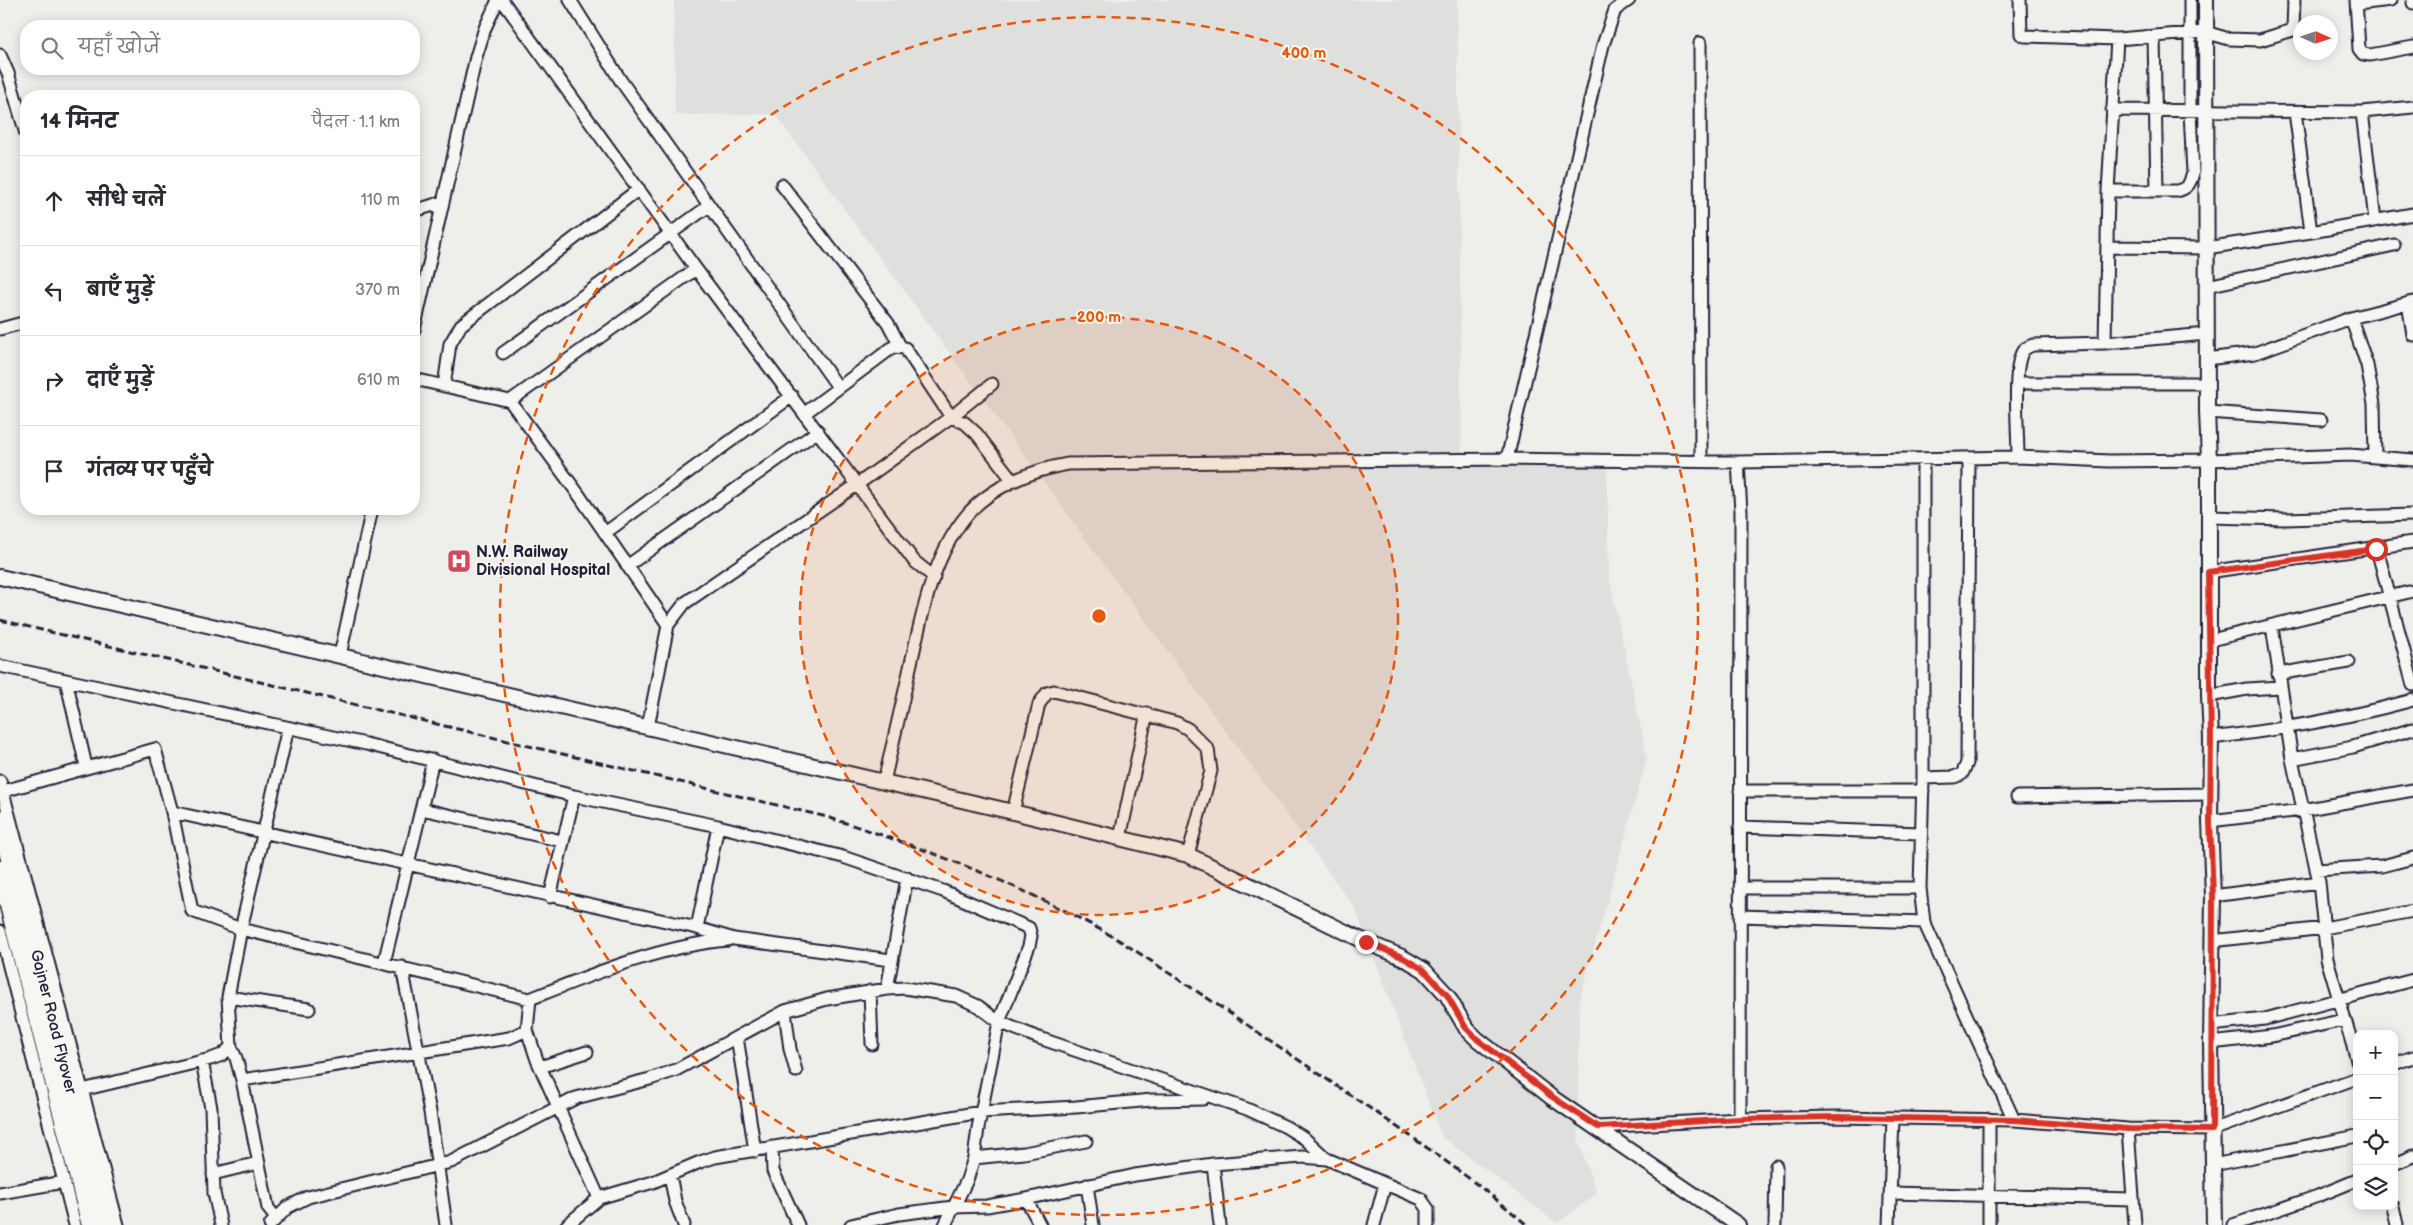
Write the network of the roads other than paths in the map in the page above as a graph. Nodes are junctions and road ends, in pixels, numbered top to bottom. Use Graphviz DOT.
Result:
graph roads {
  1 [pos="500,0"];
  2 [pos="570,0"];
  3 [pos="1629,0"];
  4 [pos="2020,0"];
  5 [pos="2190,0"];
  6 [pos="2206,0"];
  7 [pos="2294,0"];
  8 [pos="2391,0"];
  9 [pos="2356,2"];
  10 [pos="2205,32"];
  11 [pos="2190,34"];
  12 [pos="2154,36"];
  13 [pos="2117,40"];
  14 [pos="1700,43"];
  15 [pos="2413,47"];
  16 [pos="0,55"];
  17 [pos="2413,106"];
  18 [pos="2112,110"];
  19 [pos="2156,110"];
  20 [pos="2190,111"];
  21 [pos="2205,111"];
  22 [pos="2295,112"];
  23 [pos="2362,112"];
  24 [pos="20,114"];
  25 [pos="782,185"];
  26 [pos="639,189"];
  27 [pos="2108,191"];
  28 [pos="2157,191"];
  29 [pos="443,202"];
  30 [pos="709,206"];
  31 [pos="420,209"];
  32 [pos="2413,214"];
  33 [pos="2375,220"];
  34 [pos="2311,232"];
  35 [pos="671,234"];
  36 [pos="2394,245"];
  37 [pos="2108,247"];
  38 [pos="2206,248"];
  39 [pos="696,268"];
  40 [pos="2207,286"];
  41 [pos="2410,303"];
  42 [pos="420,304"];
  43 [pos="2351,318"];
  44 [pos="20,324"];
  45 [pos="0,329"];
  46 [pos="2207,334"];
  47 [pos="2413,335"];
  48 [pos="2104,343"];
  49 [pos="900,346"];
  50 [pos="503,353"];
  51 [pos="2207,359"];
  52 [pos="420,380"];
  53 [pos="2017,383"];
  54 [pos="2207,383"];
  55 [pos="992,384"];
  56 [pos="444,386"];
  57 [pos="838,387"];
  58 [pos="792,396"];
  59 [pos="510,401"];
  60 [pos="2207,412"];
  61 [pos="805,413"];
  62 [pos="951,417"];
  63 [pos="2320,420"];
  64 [pos="818,431"];
  65 [pos="2375,456"];
  66 [pos="2018,457"];
  67 [pos="1969,458"];
  68 [pos="1507,459"];
  69 [pos="1924,459"];
  70 [pos="2210,460"];
  71 [pos="2413,460"];
  72 [pos="1701,462"];
  73 [pos="1738,462"];
  74 [pos="1013,481"];
  75 [pos="858,484"];
  76 [pos="371,515"];
  77 [pos="2413,515"];
  78 [pos="2208,517"];
  79 [pos="605,533"];
  80 [pos="2413,542"];
  81 [pos="2376,549"];
  82 [pos="627,566"];
  83 [pos="2208,572"];
  84 [pos="0,577"];
  85 [pos="934,577"];
  86 [pos="2413,591"];
  87 [pos="2389,596"];
  88 [pos="668,625"];
  89 [pos="2272,626"];
  90 [pos="2210,640"];
  91 [pos="340,655"];
  92 [pos="2349,662"];
  93 [pos="0,666"];
  94 [pos="2278,674"];
  95 [pos="66,680"];
  96 [pos="2413,685"];
  97 [pos="2280,687"];
  98 [pos="2209,696"];
  99 [pos="2413,700"];
  100 [pos="1147,714"];
  101 [pos="2286,726"];
  102 [pos="648,727"];
  103 [pos="288,728"];
  104 [pos="2413,729"];
  105 [pos="2211,738"];
  106 [pos="2292,759"];
  107 [pos="433,760"];
  108 [pos="86,766"];
  109 [pos="1924,778"];
  110 [pos="884,782"];
  111 [pos="1,788"];
  112 [pos="2413,790"];
  113 [pos="1740,791"];
  114 [pos="1923,791"];
  115 [pos="2209,794"];
  116 [pos="574,796"];
  117 [pos="2017,797"];
  118 [pos="422,809"];
  119 [pos="2302,810"];
  120 [pos="172,812"];
  121 [pos="1014,812"];
  122 [pos="0,820"];
  123 [pos="2210,821"];
  124 [pos="718,826"];
  125 [pos="1740,827"];
  126 [pos="264,831"];
  127 [pos="1921,833"];
  128 [pos="1120,838"];
  129 [pos="562,841"];
  130 [pos="1188,855"];
  131 [pos="2413,858"];
  132 [pos="408,865"];
  133 [pos="0,870"];
  134 [pos="2316,870"];
  135 [pos="907,878"];
  136 [pos="2319,882"];
  137 [pos="1740,888"];
  138 [pos="1920,888"];
  139 [pos="550,896"];
  140 [pos="2213,896"];
  141 [pos="2413,911"];
  142 [pos="1740,916"];
  143 [pos="1924,922"];
  144 [pos="697,928"];
  145 [pos="2324,928"];
  146 [pos="241,929"];
  147 [pos="0,931"];
  148 [pos="734,939"];
  149 [pos="2212,941"];
  150 [pos="891,960"];
  151 [pos="384,963"];
  152 [pos="402,967"];
  153 [pos="2413,980"];
  154 [pos="887,989"];
  155 [pos="870,991"];
  156 [pos="228,996"];
  157 [pos="530,999"];
  158 [pos="2339,1000"];
  159 [pos="308,1009"];
  160 [pos="786,1012"];
  161 [pos="2344,1020"];
  162 [pos="999,1022"];
  163 [pos="2211,1025"];
  164 [pos="527,1030"];
  165 [pos="737,1037"];
  166 [pos="2211,1043"];
  167 [pos="872,1044"];
  168 [pos="231,1047"];
  169 [pos="2353,1048"];
  170 [pos="419,1052"];
  171 [pos="587,1052"];
  172 [pos="2413,1057"];
  173 [pos="202,1061"];
  174 [pos="2398,1063"];
  175 [pos="540,1067"];
  176 [pos="796,1071"];
  177 [pos="2353,1079"];
  178 [pos="242,1080"];
  179 [pos="82,1090"];
  180 [pos="1212,1099"];
  181 [pos="559,1108"];
  182 [pos="981,1112"];
  183 [pos="1893,1118"];
  184 [pos="1740,1119"];
  185 [pos="1989,1119"];
  186 [pos="2014,1120"];
  187 [pos="1598,1127"];
  188 [pos="2128,1129"];
  189 [pos="2212,1130"];
  190 [pos="2353,1137"];
  191 [pos="1086,1141"];
  192 [pos="772,1147"];
  193 [pos="755,1151"];
  194 [pos="2413,1156"];
  195 [pos="974,1158"];
  196 [pos="1327,1159"];
  197 [pos="2398,1162"];
  198 [pos="258,1163"];
  199 [pos="1213,1164"];
  200 [pos="2213,1165"];
  201 [pos="1776,1166"];
  202 [pos="439,1167"];
  203 [pos="213,1174"];
  204 [pos="670,1175"];
  205 [pos="64,1182"];
  206 [pos="2353,1182"];
  207 [pos="1385,1184"];
  208 [pos="1087,1185"];
  209 [pos="0,1193"];
  210 [pos="1891,1193"];
  211 [pos="1990,1196"];
  212 [pos="599,1198"];
  213 [pos="2132,1198"];
  214 [pos="1026,1199"];
  215 [pos="953,1207"];
  216 [pos="2394,1210"];
  217 [pos="273,1222"];
  218 [pos="75,1225"];
  219 [pos="91,1225"];
  220 [pos="105,1225"];
  221 [pos="118,1225"];
  222 [pos="221,1225"];
  223 [pos="446,1225"];
  224 [pos="567,1225"];
  225 [pos="684,1225"];
  226 [pos="798,1225"];
  227 [pos="851,1225"];
  228 [pos="945,1225"];
  229 [pos="1040,1225"];
  230 [pos="1093,1225"];
  231 [pos="1220,1225"];
  232 [pos="1374,1225"];
  233 [pos="1428,1225"];
  234 [pos="1738,1225"];
  235 [pos="1774,1225"];
  236 [pos="1889,1225"];
  237 [pos="1989,1225"];
  238 [pos="2135,1225"];
  239 [pos="2214,1225"];
  240 [pos="2233,1225"];
  241 [pos="2397,1225"];
  1 -- 26 [label="street"];
  1 -- 29 [label="street"];
  2 -- 30 [label="street"];
  3 -- 68 [label="street"];
  4 -- 13 [label="street"];
  5 -- 11 [label="street"];
  6 -- 10 [label="street"];
  7 -- 10 [label="street"];
  8 -- 9 [label="street"];
  9 -- 15 [label="street"];
  10 -- 11 [label="street"];
  10 -- 21 [label="street"];
  11 -- 12 [label="street"];
  11 -- 20 [label="street"];
  12 -- 13 [label="street"];
  12 -- 19 [label="street"];
  13 -- 18 [label="street"];
  14 -- 72 [label="street"];
  16 -- 24 [label="street"];
  17 -- 23 [label="street"];
  18 -- 19 [label="street"];
  18 -- 27 [label="street"];
  19 -- 20 [label="street"];
  19 -- 28 [label="street"];
  20 -- 21 [label="street"];
  20 -- 28 [label="street"];
  21 -- 22 [label="street"];
  21 -- 38 [label="street"];
  22 -- 23 [label="street"];
  22 -- 34 [label="street"];
  23 -- 33 [label="street"];
  25 -- 49 [label="street"];
  26 -- 35 [label="street"];
  26 -- 56 [label="street"];
  27 -- 28 [label="street"];
  27 -- 37 [label="street"];
  29 -- 31 [label="street"];
  29 -- 42 [label="street"];
  30 -- 35 [label="street"];
  30 -- 57 [label="street"];
  32 -- 33 [label="street"];
  33 -- 34 [label="street"];
  34 -- 38 [label="street"];
  35 -- 39 [label="street"];
  35 -- 50 [label="street"];
  36 -- 40 [label="street"];
  37 -- 38 [label="street"];
  37 -- 48 [label="street"];
  38 -- 40 [label="street"];
  39 -- 58 [label="street"];
  39 -- 59 [label="street"];
  40 -- 46 [label="street"];
  41 -- 43 [label="street"];
  41 -- 47 [label="street"];
  43 -- 51 [label="street"];
  43 -- 65 [label="street"];
  44 -- 45 [label="street"];
  46 -- 48 [label="street"];
  46 -- 51 [label="street"];
  48 -- 53 [label="street"];
  49 -- 57 [label="street"];
  49 -- 62 [label="street"];
  51 -- 54 [label="street"];
  52 -- 56 [label="street"];
  53 -- 54 [label="street"];
  53 -- 66 [label="street"];
  54 -- 60 [label="street"];
  55 -- 62 [label="street"];
  56 -- 59 [label="street"];
  57 -- 61 [label="street"];
  58 -- 61 [label="street"];
  58 -- 79 [label="street"];
  59 -- 79 [label="street"];
  60 -- 63 [label="street"];
  60 -- 70 [label="street"];
  61 -- 64 [label="street"];
  62 -- 74 [label="street"];
  62 -- 75 [label="street"];
  64 -- 75 [label="street"];
  64 -- 82 [label="street"];
  65 -- 70 [label="street"];
  65 -- 71 [label="street"];
  66 -- 67 [label="street"];
  66 -- 70 [label="street"];
  67 -- 69 [label="street"];
  67 -- 109 [label="street"];
  68 -- 72 [label="street"];
  68 -- 74 [label="street"];
  69 -- 73 [label="street"];
  69 -- 109 [label="street"];
  70 -- 78 [label="street"];
  72 -- 73 [label="street"];
  73 -- 113 [label="street"];
  74 -- 85 [label="street"];
  75 -- 85 [label="street"];
  75 -- 88 [label="street"];
  76 -- 91 [label="street"];
  77 -- 78 [label="street"];
  78 -- 83 [label="street"];
  79 -- 82 [label="street"];
  80 -- 81 [label="street"];
  81 -- 83 [label="street"];
  81 -- 87 [label="street"];
  82 -- 88 [label="street"];
  83 -- 90 [label="street"];
  84 -- 91 [label="street"];
  85 -- 110 [label="street"];
  86 -- 87 [label="street"];
  87 -- 89 [label="street"];
  87 -- 96 [label="street"];
  88 -- 102 [label="street"];
  89 -- 90 [label="street"];
  89 -- 94 [label="street"];
  90 -- 98 [label="street"];
  91 -- 102 [label="street"];
  92 -- 94 [label="street"];
  93 -- 95 [label="street"];
  94 -- 97 [label="street"];
  95 -- 103 [label="street"];
  95 -- 108 [label="street"];
  97 -- 98 [label="street"];
  97 -- 101 [label="street"];
  98 -- 105 [label="street"];
  99 -- 101 [label="street"];
  100 -- 121 [label="street"];
  100 -- 128 [label="street"];
  100 -- 130 [label="street"];
  101 -- 105 [label="street"];
  101 -- 106 [label="street"];
  102 -- 110 [label="street"];
  103 -- 107 [label="street"];
  103 -- 126 [label="street"];
  104 -- 106 [label="street"];
  105 -- 115 [label="street"];
  106 -- 119 [label="street"];
  107 -- 116 [label="street"];
  107 -- 118 [label="street"];
  108 -- 111 [label="street"];
  108 -- 120 [label="street"];
  109 -- 114 [label="street"];
  110 -- 121 [label="street"];
  111 -- 179 [label="street"];
  112 -- 119 [label="street"];
  113 -- 114 [label="street"];
  113 -- 125 [label="street"];
  114 -- 127 [label="street"];
  115 -- 117 [label="street"];
  115 -- 123 [label="street"];
  116 -- 124 [label="street"];
  116 -- 129 [label="street"];
  118 -- 129 [label="street"];
  118 -- 132 [label="street"];
  119 -- 123 [label="street"];
  119 -- 134 [label="street"];
  120 -- 126 [label="street"];
  120 -- 146 [label="street"];
  121 -- 128 [label="street"];
  122 -- 220 [label="main road, Gajner Road Flyover"];
  123 -- 140 [label="street"];
  124 -- 135 [label="street"];
  124 -- 144 [label="street"];
  125 -- 127 [label="street"];
  125 -- 137 [label="street"];
  126 -- 132 [label="street"];
  126 -- 146 [label="street"];
  127 -- 138 [label="street"];
  128 -- 130 [label="street"];
  129 -- 139 [label="street"];
  130 -- 187 [label="street"];
  131 -- 134 [label="street"];
  132 -- 139 [label="street"];
  132 -- 151 [label="street"];
  133 -- 219 [label="main road, Gajner Road Flyover"];
  134 -- 136 [label="street"];
  135 -- 150 [label="street"];
  135 -- 162 [label="street"];
  136 -- 140 [label="street"];
  136 -- 145 [label="street"];
  137 -- 138 [label="street"];
  137 -- 142 [label="street"];
  138 -- 143 [label="street"];
  139 -- 144 [label="street"];
  140 -- 149 [label="street"];
  141 -- 145 [label="street"];
  142 -- 143 [label="street"];
  142 -- 184 [label="street"];
  143 -- 186 [label="street"];
  144 -- 148 [label="street"];
  145 -- 149 [label="street"];
  145 -- 158 [label="street"];
  146 -- 151 [label="street"];
  146 -- 156 [label="street"];
  147 -- 205 [label="street"];
  148 -- 150 [label="street"];
  148 -- 157 [label="street"];
  149 -- 163 [label="street"];
  150 -- 154 [label="street"];
  151 -- 152 [label="street"];
  152 -- 157 [label="street"];
  152 -- 170 [label="street"];
  153 -- 158 [label="street"];
  154 -- 155 [label="street"];
  154 -- 162 [label="street"];
  155 -- 160 [label="street"];
  155 -- 167 [label="street"];
  156 -- 159 [label="street"];
  156 -- 168 [label="street"];
  157 -- 164 [label="street"];
  158 -- 161 [label="street"];
  158 -- 163 [label="street"];
  160 -- 165 [label="street"];
  160 -- 176 [label="street"];
  161 -- 166 [label="street"];
  161 -- 169 [label="street"];
  162 -- 180 [label="street"];
  162 -- 182 [label="street"];
  163 -- 166 [label="street"];
  164 -- 170 [label="street"];
  164 -- 175 [label="street"];
  165 -- 181 [label="street"];
  165 -- 193 [label="street"];
  166 -- 189 [label="street"];
  168 -- 173 [label="street"];
  168 -- 178 [label="street"];
  170 -- 178 [label="street"];
  170 -- 202 [label="street"];
  171 -- 175 [label="street"];
  172 -- 174 [label="street"];
  173 -- 179 [label="street"];
  173 -- 203 [label="street"];
  175 -- 181 [label="street"];
  177 -- 189 [label="street"];
  178 -- 198 [label="street"];
  179 -- 221 [label="street"];
  180 -- 182 [label="street"];
  180 -- 196 [label="street"];
  181 -- 202 [label="street"];
  181 -- 212 [label="street"];
  182 -- 192 [label="street"];
  182 -- 195 [label="street"];
  183 -- 184 [label="street"];
  183 -- 185 [label="street"];
  183 -- 210 [label="street"];
  184 -- 187 [label="street"];
  185 -- 186 [label="street"];
  185 -- 211 [label="street"];
  186 -- 188 [label="street"];
  187 -- 234 [label="street"];
  188 -- 189 [label="street"];
  188 -- 213 [label="street"];
  189 -- 200 [label="street"];
  190 -- 200 [label="street"];
  191 -- 195 [label="street"];
  192 -- 193 [label="street"];
  192 -- 226 [label="street"];
  193 -- 204 [label="street"];
  194 -- 197 [label="street"];
  195 -- 215 [label="street"];
  196 -- 199 [label="street"];
  196 -- 207 [label="street"];
  198 -- 203 [label="street"];
  198 -- 217 [label="street"];
  199 -- 208 [label="street"];
  199 -- 231 [label="street"];
  200 -- 239 [label="street"];
  201 -- 235 [label="street"];
  202 -- 217 [label="street"];
  202 -- 223 [label="street"];
  203 -- 222 [label="street"];
  204 -- 212 [label="street"];
  204 -- 225 [label="street"];
  205 -- 209 [label="street"];
  205 -- 218 [label="street"];
  206 -- 240 [label="street"];
  207 -- 232 [label="street"];
  207 -- 233 [label="street"];
  208 -- 214 [label="street"];
  208 -- 230 [label="street"];
  210 -- 211 [label="street"];
  210 -- 236 [label="street"];
  211 -- 213 [label="street"];
  211 -- 237 [label="street"];
  212 -- 224 [label="street"];
  213 -- 238 [label="street"];
  214 -- 215 [label="street"];
  214 -- 229 [label="street"];
  215 -- 227 [label="street"];
  215 -- 228 [label="street"];
  216 -- 241 [label="street"];
}
